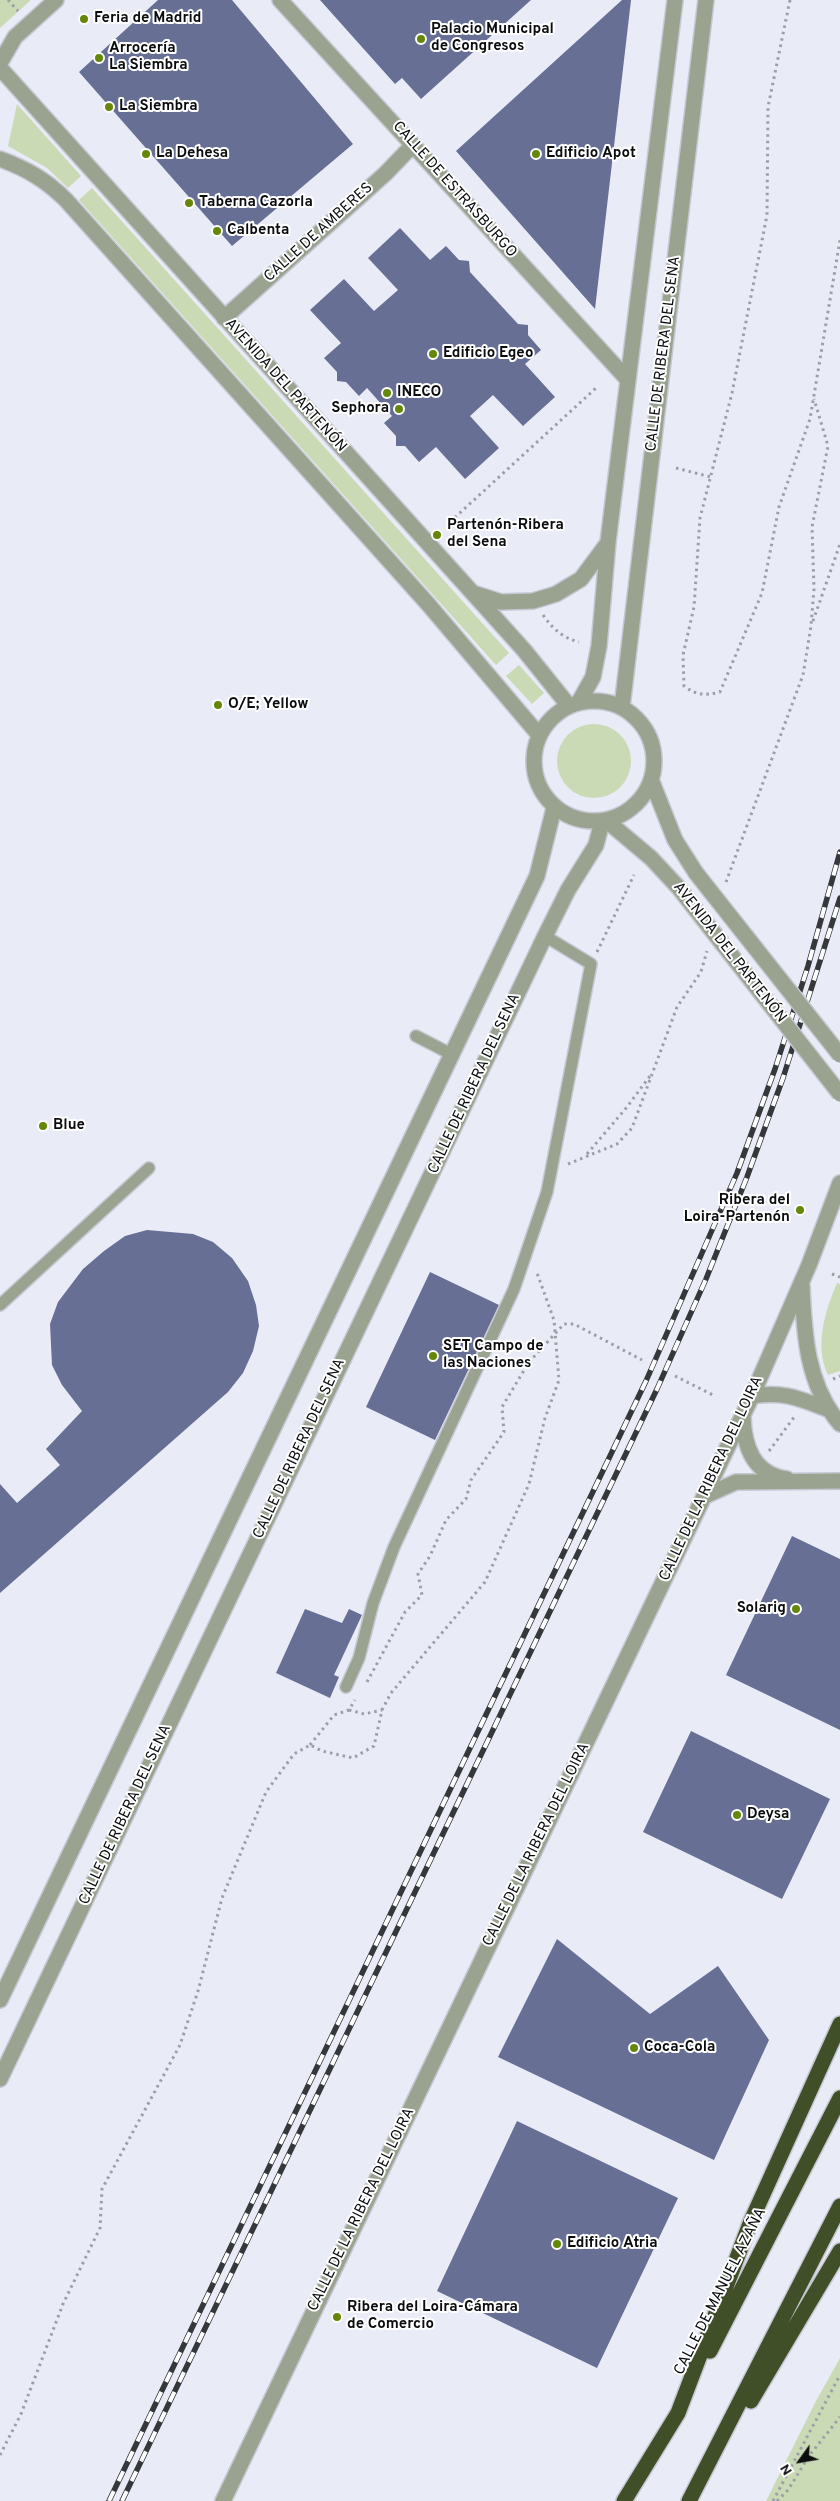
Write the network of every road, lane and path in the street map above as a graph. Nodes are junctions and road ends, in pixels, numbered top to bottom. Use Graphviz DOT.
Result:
graph roads {
  1 [pos="8,0"];
  2 [pos="56,0"];
  3 [pos="280,0"];
  4 [pos="675,0"];
  5 [pos="706,0"];
  6 [pos="790,0"];
  7 [pos="19,12"];
  8 [pos="0,63"];
  9 [pos="0,68"];
  10 [pos="413,145"];
  11 [pos="0,159"];
  12 [pos="840,240"];
  13 [pos="224,318"];
  14 [pos="628,380"];
  15 [pos="596,388"];
  16 [pos="814,398"];
  17 [pos="676,468"];
  18 [pos="711,477"];
  19 [pos="450,522"];
  20 [pos="608,542"];
  21 [pos="840,544"];
  22 [pos="472,593"];
  23 [pos="541,613"];
  24 [pos="811,626"];
  25 [pos="579,642"];
  26 [pos="574,704"];
  27 [pos="622,707"];
  28 [pos="539,735"];
  29 [pos="652,782"];
  30 [pos="554,808"];
  31 [pos="605,821"];
  32 [pos="634,875"];
  33 [pos="723,891"];
  34 [pos="545,936"];
  35 [pos="708,945"];
  36 [pos="591,964"];
  37 [pos="416,1036"];
  38 [pos="452,1054"];
  39 [pos="840,1055"];
  40 [pos="653,1072"];
  41 [pos="840,1094"];
  42 [pos="586,1155"];
  43 [pos="149,1168"];
  44 [pos="551,1175"];
  45 [pos="840,1183"];
  46 [pos="525,1255"];
  47 [pos="832,1274"];
  48 [pos="840,1277"];
  49 [pos="802,1282"];
  50 [pos="0,1305"];
  51 [pos="556,1332"];
  52 [pos="642,1360"];
  53 [pos="675,1376"];
  54 [pos="715,1396"];
  55 [pos="752,1396"];
  56 [pos="800,1409"];
  57 [pos="827,1409"];
  58 [pos="743,1412"];
  59 [pos="840,1424"];
  60 [pos="768,1452"];
  61 [pos="840,1481"];
  62 [pos="801,1482"];
  63 [pos="705,1496"];
  64 [pos="346,1687"];
  65 [pos="363,1688"];
  66 [pos="359,1694"];
  67 [pos="350,1710"];
  68 [pos="382,1710"];
  69 [pos="310,1744"];
  70 [pos="0,2000"];
  71 [pos="840,2024"];
  72 [pos="0,2079"];
  73 [pos="840,2098"];
  74 [pos="840,2206"];
  75 [pos="840,2251"];
  76 [pos="840,2375"];
  77 [pos="678,2413"];
  78 [pos="840,2417"];
  79 [pos="0,2454"];
  80 [pos="223,2501"];
  81 [pos="624,2501"];
  82 [pos="634,2501"];
  83 [pos="690,2501"];
  84 [pos="775,2501"];
  1 -- 7 [label="path"];
  2 -- 8 [label="street"];
  3 -- 10 [label="street, CALLE DE ESTRASBURGO"];
  4 -- 14 [label="street, CALLE DE RIBERA DEL SENA"];
  5 -- 27 [label="street, CALLE DE RIBERA DEL SENA"];
  6 -- 18 [label="path"];
  9 -- 13 [label="street, AVENIDA DEL PARTENÓN"];
  10 -- 13 [label="street, CALLE DE AMBERES"];
  10 -- 14 [label="street, CALLE DE ESTRASBURGO"];
  11 -- 28 [label="street"];
  12 -- 16 [label="path"];
  13 -- 22 [label="street, AVENIDA DEL PARTENÓN"];
  14 -- 20 [label="street, CALLE DE RIBERA DEL SENA"];
  15 -- 19 [label="path"];
  16 -- 18 [label="path"];
  16 -- 24 [label="path"];
  17 -- 18 [label="path"];
  20 -- 22 [label="street"];
  20 -- 26 [label="street, CALLE DE RIBERA DEL SENA"];
  21 -- 24 [label="path"];
  22 -- 26 [label="street, AVENIDA DEL PARTENÓN"];
  23 -- 25 [label="path"];
  24 -- 33 [label="path"];
  26 -- 27 [label="street"];
  26 -- 28 [label="street"];
  27 -- 29 [label="street"];
  28 -- 30 [label="street"];
  29 -- 31 [label="street"];
  29 -- 39 [label="street, AVENIDA DEL PARTENÓN, bridge"];
  30 -- 31 [label="street"];
  30 -- 38 [label="street"];
  31 -- 34 [label="street, CALLE DE RIBERA DEL SENA"];
  31 -- 41 [label="street, AVENIDA DEL PARTENÓN, bridge"];
  32 -- 36 [label="path"];
  34 -- 36 [label="lane"];
  34 -- 72 [label="street, CALLE DE RIBERA DEL SENA"];
  35 -- 40 [label="path"];
  36 -- 44 [label="lane"];
  37 -- 38 [label="lane"];
  38 -- 70 [label="street"];
  40 -- 42 [label="path"];
  40 -- 42 [label="path"];
  42 -- 44 [label="path"];
  43 -- 50 [label="lane"];
  44 -- 46 [label="lane"];
  45 -- 49 [label="street, CALLE DE LA RIBERA DEL LOIRA"];
  46 -- 51 [label="path"];
  46 -- 64 [label="lane"];
  47 -- 48 [label="path"];
  49 -- 55 [label="street, CALLE DE LA RIBERA DEL LOIRA"];
  49 -- 57 [label="street"];
  51 -- 52 [label="path"];
  51 -- 65 [label="path"];
  51 -- 68 [label="path"];
  53 -- 54 [label="path"];
  55 -- 57 [label="street"];
  55 -- 58 [label="street, CALLE DE LA RIBERA DEL LOIRA"];
  56 -- 60 [label="path"];
  57 -- 59 [label="street"];
  58 -- 62 [label="street"];
  58 -- 63 [label="street, CALLE DE LA RIBERA DEL LOIRA"];
  61 -- 62 [label="street"];
  62 -- 63 [label="street"];
  63 -- 80 [label="street, CALLE DE LA RIBERA DEL LOIRA"];
  66 -- 67 [label="path"];
  67 -- 68 [label="path"];
  67 -- 69 [label="path"];
  68 -- 69 [label="path"];
  69 -- 79 [label="path"];
  71 -- 77 [label="highway"];
  73 -- 77 [label="highway, CALLE DE MANUEL AZAÑA"];
  74 -- 83 [label="highway"];
  75 -- 83 [label="highway"];
  76 -- 84 [label="path"];
  77 -- 81 [label="highway"];
  77 -- 82 [label="highway, CALLE DE MANUEL AZAÑA"];
  78 -- 84 [label="path"];
}
